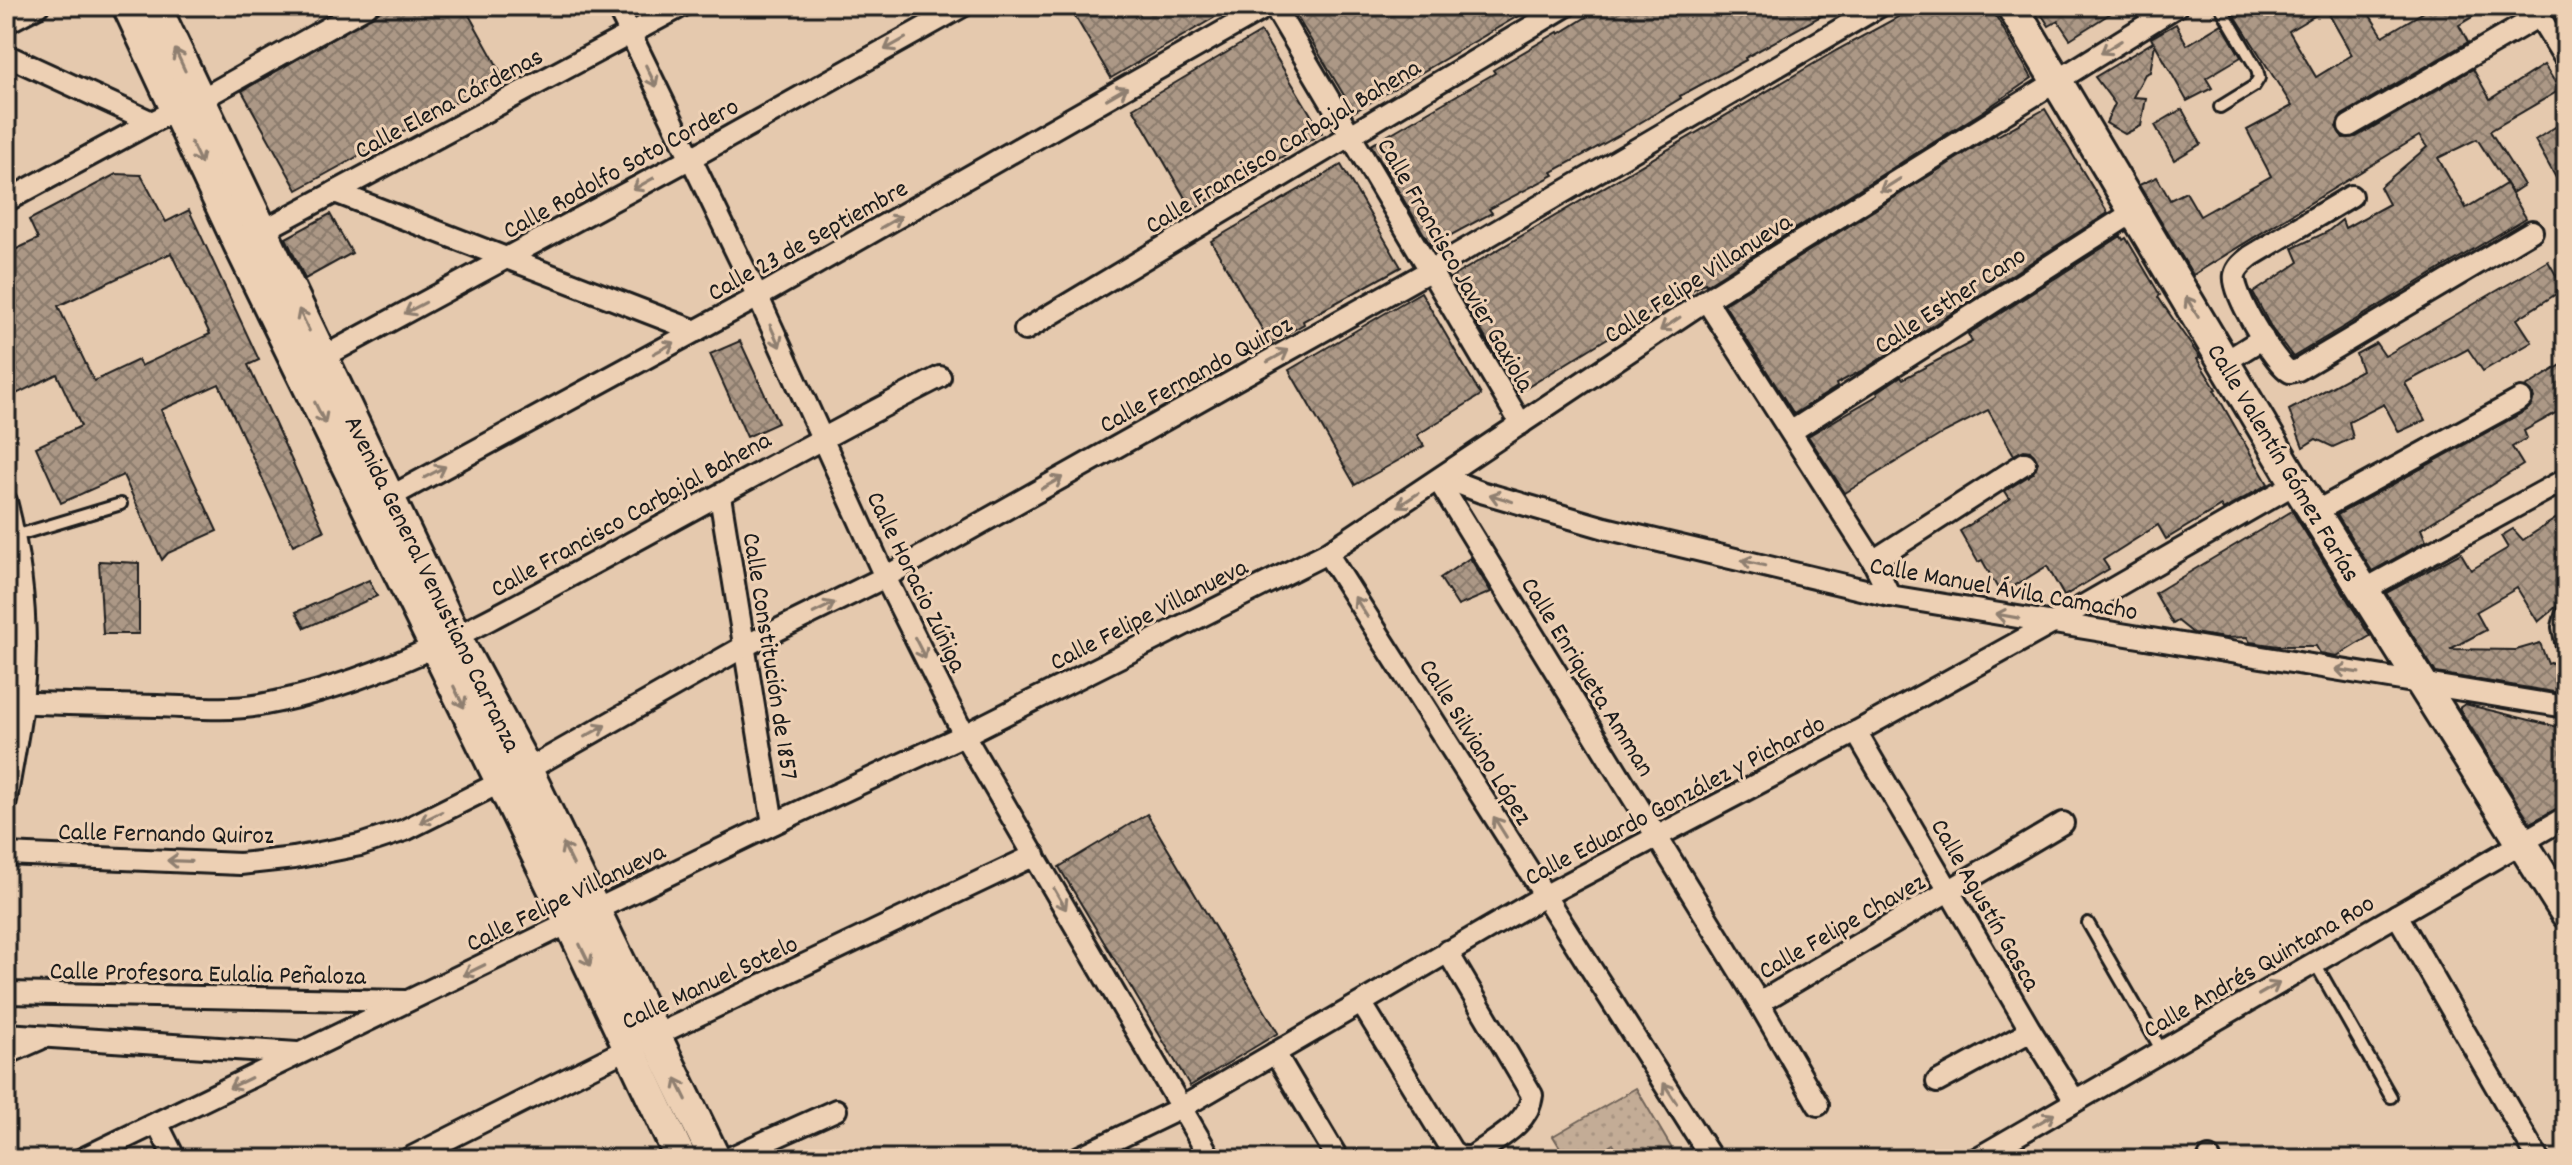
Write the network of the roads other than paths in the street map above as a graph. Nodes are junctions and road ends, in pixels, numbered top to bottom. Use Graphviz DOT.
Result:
graph roads {
  1 [pos="38,6"];
  2 [pos="128,6"];
  3 [pos="155,6"];
  4 [pos="367,6"];
  5 [pos="617,6"];
  6 [pos="682,6"];
  7 [pos="1271,6"];
  8 [pos="1566,6"];
  9 [pos="1880,6"];
  10 [pos="2012,6"];
  11 [pos="2177,6"];
  12 [pos="2220,6"];
  13 [pos="951,9"];
  14 [pos="2536,11"];
  15 [pos="6,23"];
  16 [pos="630,34"];
  17 [pos="6,55"];
  18 [pos="2566,60"];
  19 [pos="2058,80"];
  20 [pos="2220,107"];
  21 [pos="175,110"];
  22 [pos="2349,126"];
  23 [pos="1349,133"];
  24 [pos="691,158"];
  25 [pos="335,192"];
  26 [pos="2351,196"];
  27 [pos="6,201"];
  28 [pos="2135,211"];
  29 [pos="2532,231"];
  30 [pos="250,238"];
  31 [pos="508,258"];
  32 [pos="1429,271"];
  33 [pos="758,297"];
  34 [pos="1706,300"];
  35 [pos="1025,330"];
  36 [pos="696,331"];
  37 [pos="2263,338"];
  38 [pos="2225,362"];
  39 [pos="310,364"];
  40 [pos="940,377"];
  41 [pos="2521,399"];
  42 [pos="1521,424"];
  43 [pos="1792,431"];
  44 [pos="820,438"];
  45 [pos="2025,463"];
  46 [pos="1440,478"];
  47 [pos="2566,479"];
  48 [pos="2296,483"];
  49 [pos="720,496"];
  50 [pos="6,501"];
  51 [pos="378,503"];
  52 [pos="121,504"];
  53 [pos="2315,512"];
  54 [pos="13,544"];
  55 [pos="1327,553"];
  56 [pos="1873,561"];
  57 [pos="885,577"];
  58 [pos="2362,591"];
  59 [pos="1890,596"];
  60 [pos="2566,616"];
  61 [pos="2053,623"];
  62 [pos="2566,642"];
  63 [pos="446,643"];
  64 [pos="745,646"];
  65 [pos="2424,684"];
  66 [pos="14,702"];
  67 [pos="2566,707"];
  68 [pos="1856,732"];
  69 [pos="964,735"];
  70 [pos="514,776"];
  71 [pos="6,801"];
  72 [pos="2566,817"];
  73 [pos="2063,823"];
  74 [pos="773,824"];
  75 [pos="1656,836"];
  76 [pos="2521,843"];
  77 [pos="6,854"];
  78 [pos="1035,855"];
  79 [pos="1950,891"];
  80 [pos="1544,896"];
  81 [pos="2566,913"];
  82 [pos="2397,915"];
  83 [pos="582,917"];
  84 [pos="2088,923"];
  85 [pos="1447,951"];
  86 [pos="2315,963"];
  87 [pos="6,993"];
  88 [pos="409,1001"];
  89 [pos="1759,1003"];
  90 [pos="1362,1004"];
  91 [pos="2031,1031"];
  92 [pos="6,1034"];
  93 [pos="44,1037"];
  94 [pos="642,1042"];
  95 [pos="2162,1051"];
  96 [pos="302,1053"];
  97 [pos="1275,1053"];
  98 [pos="6,1054"];
  99 [pos="1937,1082"];
  100 [pos="2391,1097"];
  101 [pos="2075,1101"];
  102 [pos="1818,1105"];
  103 [pos="1181,1108"];
  104 [pos="836,1110"];
  105 [pos="157,1123"];
  106 [pos="2006,1152"];
  107 [pos="82,1159"];
  108 [pos="175,1159"];
  109 [pos="408,1159"];
  110 [pos="681,1159"];
  111 [pos="715,1159"];
  112 [pos="727,1159"];
  113 [pos="1075,1159"];
  114 [pos="1211,1159"];
  115 [pos="1338,1159"];
  116 [pos="1712,1159"];
  117 [pos="1976,1159"];
  118 [pos="2538,1159"];
  1 -- 15 [label="street"];
  2 -- 21 [label="main road, Avenida General Venustiano Carranza"];
  21 -- 3 [label="main road, Avenida General Venustiano Carranza, one-way"];
  4 -- 21 [label="street"];
  5 -- 16 [label="street, Calle Horacio Zúñiga"];
  6 -- 16 [label="street, Calle Elena Cárdenas"];
  7 -- 23 [label="street, Calle Francisco Javier Gaxiola"];
  33 -- 7 [label="street, Calle 23 de Septiembre, one-way"];
  8 -- 23 [label="street, Calle Francisco Carbajal Bahena"];
  9 -- 32 [label="street, Calle Fernando Quiroz"];
  10 -- 19 [label="main road, Calle Valentín Gómez Farías"];
  11 -- 19 [label="street, Calle Felipe Villanueva, one-way"];
  12 -- 20 [label="lane"];
  13 -- 24 [label="street, Calle Rodolfo Soto Cordero, one-way"];
  14 -- 18 [label="street"];
  14 -- 22 [label="street"];
  16 -- 24 [label="street, Calle Horacio Zúñiga, one-way"];
  16 -- 25 [label="street, Calle Elena Cárdenas"];
  17 -- 21 [label="street"];
  19 -- 28 [label="main road, Calle Valentín Gómez Farías"];
  19 -- 34 [label="street, Calle Felipe Villanueva, one-way"];
  21 -- 27 [label="street"];
  21 -- 30 [label="main road, Avenida General Venustiano Carranza"];
  23 -- 32 [label="street, Calle Francisco Javier Gaxiola"];
  23 -- 35 [label="street, Calle Francisco Carbajal Bahena"];
  24 -- 31 [label="street, Calle Rodolfo Soto Cordero, one-way"];
  24 -- 33 [label="street, Calle Horacio Zúñiga"];
  25 -- 30 [label="street, Calle Elena Cárdenas"];
  25 -- 31 [label="street"];
  26 -- 37 [label="street"];
  38 -- 28 [label="main road, Calle Valentín Gómez Farías, one-way"];
  28 -- 43 [label="street, Calle Esther Cano"];
  29 -- 37 [label="street"];
  30 -- 39 [label="main road, Avenida General Venustiano Carranza"];
  31 -- 36 [label="street"];
  31 -- 39 [label="street, Calle Rodolfo Soto Cordero, one-way"];
  32 -- 42 [label="street, Calle Francisco Javier Gaxiola"];
  57 -- 32 [label="street, Calle Fernando Quiroz, one-way"];
  33 -- 36 [label="street, Calle 23 de Septiembre"];
  33 -- 44 [label="street, Calle Horacio Zúñiga, one-way"];
  34 -- 42 [label="street, Calle Felipe Villanueva, one-way"];
  34 -- 43 [label="street"];
  51 -- 36 [label="street, Calle 23 de Septiembre, one-way"];
  37 -- 38 [label="street"];
  38 -- 48 [label="main road, Calle Valentín Gómez Farías"];
  39 -- 51 [label="main road, Avenida General Venustiano Carranza"];
  40 -- 44 [label="street, Calle Francisco Carbajal Bahena"];
  41 -- 53 [label="street"];
  42 -- 46 [label="street, Calle Felipe Villanueva"];
  43 -- 56 [label="street"];
  44 -- 49 [label="street, Calle Francisco Carbajal Bahena"];
  44 -- 57 [label="street, Calle Horacio Zúñiga"];
  45 -- 56 [label="street"];
  46 -- 55 [label="street, Calle Felipe Villanueva, one-way"];
  59 -- 46 [label="street, Calle Manuel Ávila Camacho, one-way"];
  46 -- 75 [label="street, Calle Enriqueta Amman"];
  47 -- 58 [label="street"];
  48 -- 53 [label="main road, Calle Valentín Gómez Farías"];
  48 -- 61 [label="street, Calle Eduardo González y Pichardo"];
  49 -- 63 [label="street, Calle Francisco Carbajal Bahena"];
  49 -- 64 [label="street, Calle Constitución de 1857"];
  50 -- 54 [label="street"];
  51 -- 63 [label="main road, Avenida General Venustiano Carranza"];
  52 -- 54 [label="lane"];
  53 -- 58 [label="main road, Calle Valentín Gómez Farías"];
  54 -- 66 [label="street"];
  55 -- 69 [label="street, Calle Felipe Villanueva"];
  80 -- 55 [label="street, Calle Silviano López, one-way"];
  56 -- 59 [label="street"];
  64 -- 57 [label="street, Calle Fernando Quiroz, one-way"];
  57 -- 69 [label="street, Calle Horacio Zúñiga, one-way"];
  58 -- 65 [label="main road, Calle Valentín Gómez Farías"];
  61 -- 59 [label="street, Calle Manuel Ávila Camacho, one-way"];
  60 -- 62 [label="street"];
  65 -- 61 [label="street, Calle Manuel Ávila Camacho, one-way"];
  61 -- 68 [label="street, Calle Eduardo González y Pichardo"];
  63 -- 66 [label="street, Calle Francisco Carbajal Bahena"];
  63 -- 70 [label="main road, Avenida General Venustiano Carranza"];
  70 -- 64 [label="street, Calle Fernando Quiroz, one-way"];
  64 -- 74 [label="street, Calle Constitución de 1857"];
  65 -- 67 [label="street, Calle Manuel Ávila Camacho"];
  65 -- 76 [label="main road, Calle Valentín Gómez Farías"];
  66 -- 71 [label="street"];
  68 -- 75 [label="street, Calle Eduardo González y Pichardo"];
  68 -- 79 [label="street, Calle Agustín Gasca"];
  69 -- 74 [label="street, Calle Felipe Villanueva"];
  69 -- 78 [label="street, Calle Horacio Zúñiga"];
  70 -- 77 [label="street, Calle Fernando Quiroz, one-way"];
  70 -- 83 [label="main road, Avenida General Venustiano Carranza"];
  72 -- 76 [label="street, Calle Andrés Quintana Roo"];
  73 -- 79 [label="street, Calle Felipe Chavez"];
  74 -- 83 [label="street, Calle Felipe Villanueva"];
  75 -- 80 [label="street, Calle Eduardo González y Pichardo"];
  75 -- 89 [label="street, Calle Enriqueta Amman"];
  76 -- 81 [label="main road, Calle Valentín Gómez Farías"];
  76 -- 82 [label="street, Calle Andrés Quintana Roo"];
  78 -- 94 [label="street, Calle Manuel Sotelo"];
  78 -- 103 [label="street, Calle Horacio Zúñiga, one-way"];
  79 -- 89 [label="street, Calle Felipe Chavez"];
  79 -- 91 [label="street, Calle Agustín Gasca"];
  80 -- 85 [label="street, Calle Eduardo González y Pichardo"];
  116 -- 80 [label="street, Calle Silviano López, one-way"];
  82 -- 86 [label="street, Calle Andrés Quintana Roo"];
  82 -- 118 [label="street"];
  83 -- 88 [label="street, Calle Felipe Villanueva, one-way"];
  83 -- 94 [label="main road, Avenida General Venustiano Carranza"];
  84 -- 95 [label="lane"];
  85 -- 90 [label="street, Calle Eduardo González y Pichardo"];
  85 -- 90 [label="street"];
  95 -- 86 [label="street, Calle Andrés Quintana Roo, one-way"];
  86 -- 100 [label="lane"];
  87 -- 88 [label="street, Calle Profesora Eulalia Peñaloza"];
  88 -- 96 [label="street, Calle Felipe Villanueva"];
  89 -- 102 [label="street, Calle Enriqueta Amman"];
  90 -- 97 [label="street, Calle Eduardo González y Pichardo"];
  91 -- 99 [label="street"];
  91 -- 101 [label="street, Calle Agustín Gasca"];
  92 -- 93 [label="street"];
  93 -- 96 [label="street"];
  93 -- 98 [label="street"];
  94 -- 109 [label="street, Calle Manuel Sotelo"];
  94 -- 110 [label="main road, Avenida General Venustiano Carranza"];
  111 -- 94 [label="main road, Avenida General Venustiano Carranza, one-way"];
  95 -- 101 [label="street, Calle Andrés Quintana Roo"];
  96 -- 105 [label="street, Calle Felipe Villanueva, one-way"];
  97 -- 103 [label="street, Calle Eduardo González y Pichardo"];
  97 -- 115 [label="street"];
  106 -- 101 [label="street, Calle Andrés Quintana Roo, one-way"];
  103 -- 113 [label="street, Calle Eduardo González y Pichardo"];
  103 -- 114 [label="street, Calle Horacio Zúñiga"];
  104 -- 112 [label="street"];
  105 -- 107 [label="street, Calle Felipe Villanueva"];
  105 -- 108 [label="street"];
  106 -- 117 [label="street, Calle Andrés Quintana Roo"];
}
